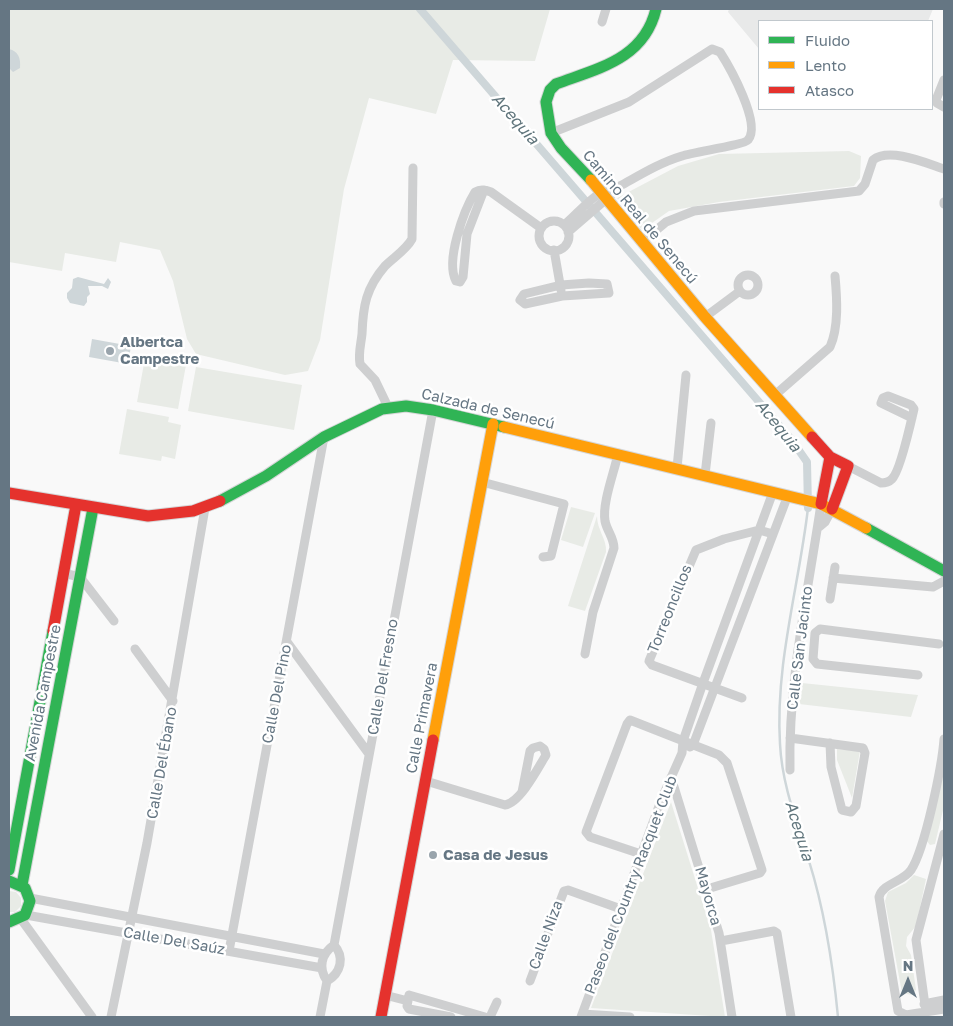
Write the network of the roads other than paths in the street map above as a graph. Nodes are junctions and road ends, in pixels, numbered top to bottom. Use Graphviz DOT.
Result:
graph roads {
  1 [pos="606,9"];
  2 [pos="656,9"];
  3 [pos="602,22"];
  4 [pos="944,80"];
  5 [pos="944,107"];
  6 [pos="551,133"];
  7 [pos="413,168"];
  8 [pos="944,169"];
  9 [pos="601,198"];
  10 [pos="541,228"];
  11 [pos="566,228"];
  12 [pos="463,233"];
  13 [pos="642,242"];
  14 [pos="554,250"];
  15 [pos="835,276"];
  16 [pos="561,285"];
  17 [pos="740,290"];
  18 [pos="562,296"];
  19 [pos="705,316"];
  20 [pos="686,375"];
  21 [pos="775,395"];
  22 [pos="388,407"];
  23 [pos="433,410"];
  24 [pos="912,418"];
  25 [pos="711,423"];
  26 [pos="493,424"];
  27 [pos="324,437"];
  28 [pos="618,454"];
  29 [pos="830,457"];
  30 [pos="848,466"];
  31 [pos="677,468"];
  32 [pos="706,475"];
  33 [pos="482,482"];
  34 [pos="773,492"];
  35 [pos="9,493"];
  36 [pos="788,495"];
  37 [pos="821,504"];
  38 [pos="76,505"];
  39 [pos="93,508"];
  40 [pos="205,508"];
  41 [pos="832,509"];
  42 [pos="819,527"];
  43 [pos="759,530"];
  44 [pos="773,534"];
  45 [pos="543,557"];
  46 [pos="835,567"];
  47 [pos="944,571"];
  48 [pos="63,573"];
  49 [pos="80,577"];
  50 [pos="833,578"];
  51 [pos="944,581"];
  52 [pos="830,599"];
  53 [pos="58,604"];
  54 [pos="74,609"];
  55 [pos="114,621"];
  56 [pos="799,641"];
  57 [pos="287,642"];
  58 [pos="815,642"];
  59 [pos="939,644"];
  60 [pos="135,648"];
  61 [pos="585,654"];
  62 [pos="918,675"];
  63 [pos="703,683"];
  64 [pos="716,688"];
  65 [pos="742,698"];
  66 [pos="173,701"];
  67 [pos="34,731"];
  68 [pos="50,734"];
  69 [pos="790,738"];
  70 [pos="944,739"];
  71 [pos="683,741"];
  72 [pos="830,743"];
  73 [pos="694,745"];
  74 [pos="682,753"];
  75 [pos="369,754"];
  76 [pos="790,770"];
  77 [pos="671,777"];
  78 [pos="426,781"];
  79 [pos="522,792"];
  80 [pos="16,833"];
  81 [pos="944,834"];
  82 [pos="31,836"];
  83 [pos="641,854"];
  84 [pos="918,857"];
  85 [pos="935,863"];
  86 [pos="9,870"];
  87 [pos="9,881"];
  88 [pos="22,885"];
  89 [pos="707,889"];
  90 [pos="30,898"];
  91 [pos="621,909"];
  92 [pos="132,916"];
  93 [pos="23,917"];
  94 [pos="9,922"];
  95 [pos="129,932"];
  96 [pos="232,936"];
  97 [pos="721,941"];
  98 [pos="334,945"];
  99 [pos="229,951"];
  100 [pos="324,954"];
  101 [pos="322,968"];
  102 [pos="328,981"];
  103 [pos="530,981"];
  104 [pos="385,995"];
  105 [pos="944,1000"];
  106 [pos="408,1001"];
  107 [pos="496,1002"];
  108 [pos="925,1008"];
  109 [pos="944,1009"];
  110 [pos="582,1016"];
  111 [pos="92,1017"];
  112 [pos="111,1017"];
  113 [pos="320,1017"];
  114 [pos="381,1017"];
  115 [pos="451,1017"];
  116 [pos="485,1017"];
  117 [pos="490,1017"];
  118 [pos="630,1017"];
  119 [pos="732,1017"];
  120 [pos="791,1017"];
  1 -- 3 [label="street"];
  2 -- 6 [label="street, Camino Real de Senecú"];
  4 -- 5 [label="street"];
  6 -- 9 [label="street, Camino Real de Senecú"];
  6 -- 9 [label="street"];
  7 -- 22 [label="street"];
  8 -- 13 [label="street"];
  9 -- 11 [label="street"];
  9 -- 13 [label="street, Camino Real de Senecú"];
  10 -- 11 [label="street"];
  10 -- 12 [label="street"];
  10 -- 14 [label="street"];
  11 -- 14 [label="street"];
  13 -- 19 [label="street, Camino Real de Senecú"];
  14 -- 16 [label="street"];
  15 -- 21 [label="street"];
  16 -- 18 [label="street"];
  16 -- 18 [label="street"];
  16 -- 18 [label="street"];
  17 -- 19 [label="street"];
  19 -- 21 [label="street, Camino Real de Senecú"];
  20 -- 31 [label="street"];
  21 -- 29 [label="street, Camino Real de Senecú"];
  22 -- 23 [label="street, Calzada de Senecú"];
  22 -- 27 [label="street, Calzada de Senecú"];
  23 -- 26 [label="street, Calzada de Senecú"];
  23 -- 75 [label="street, Calle Del Fresno"];
  24 -- 30 [label="street"];
  25 -- 32 [label="street"];
  26 -- 28 [label="street, Calzada de Senecú"];
  26 -- 33 [label="street, Calle Primavera"];
  27 -- 40 [label="street, Calzada de Senecú"];
  27 -- 57 [label="street, Calle Del Pino"];
  28 -- 31 [label="street, Calzada de Senecú"];
  28 -- 61 [label="street"];
  29 -- 30 [label="street"];
  29 -- 37 [label="street"];
  30 -- 41 [label="street"];
  31 -- 32 [label="street, Calzada de Senecú"];
  32 -- 34 [label="street, Calzada de Senecú"];
  33 -- 45 [label="street"];
  33 -- 78 [label="street, Calle Primavera"];
  34 -- 36 [label="street, Calzada de Senecú"];
  34 -- 43 [label="street, Paseo del Country Racquet Club"];
  35 -- 38 [label="street, Calzada de Senecú"];
  36 -- 37 [label="street, Calzada de Senecú"];
  36 -- 44 [label="street"];
  37 -- 41 [label="street, Calzada de Senecú"];
  37 -- 42 [label="street, Calle San Jacinto"];
  38 -- 39 [label="street, Calzada de Senecú"];
  38 -- 48 [label="street, Avenida Campestre"];
  39 -- 40 [label="street, Calzada de Senecú"];
  39 -- 49 [label="street, Avenida Campestre"];
  40 -- 66 [label="street, Calle Del Ébano"];
  41 -- 42 [label="street, Calle San Jacinto"];
  41 -- 47 [label="street, Calzada de Senecú"];
  42 -- 56 [label="street, Calle San Jacinto"];
  43 -- 44 [label="street, Torreoncillos"];
  43 -- 63 [label="street, Paseo del Country Racquet Club"];
  43 -- 63 [label="street, Torreoncillos"];
  44 -- 64 [label="street"];
  46 -- 50 [label="street"];
  48 -- 49 [label="street"];
  48 -- 53 [label="street, Avenida Campestre"];
  49 -- 54 [label="street, Avenida Campestre"];
  49 -- 55 [label="street"];
  50 -- 51 [label="street"];
  50 -- 52 [label="street"];
  53 -- 54 [label="street"];
  53 -- 67 [label="street, Avenida Campestre"];
  54 -- 68 [label="street, Avenida Campestre"];
  56 -- 58 [label="street"];
  56 -- 69 [label="street, Calle San Jacinto"];
  57 -- 75 [label="street"];
  57 -- 96 [label="street, Calle Del Pino"];
  58 -- 59 [label="street"];
  58 -- 62 [label="street"];
  60 -- 66 [label="street"];
  63 -- 64 [label="street"];
  63 -- 71 [label="street, Paseo del Country Racquet Club"];
  64 -- 65 [label="street"];
  64 -- 73 [label="street"];
  66 -- 92 [label="street, Calle Del Ébano"];
  67 -- 68 [label="street"];
  67 -- 80 [label="street, Avenida Campestre"];
  68 -- 82 [label="street, Avenida Campestre"];
  69 -- 72 [label="street"];
  69 -- 76 [label="street, Calle San Jacinto"];
  70 -- 84 [label="street"];
  71 -- 73 [label="street"];
  71 -- 74 [label="street, Paseo del Country Racquet Club"];
  71 -- 83 [label="street"];
  72 -- 72 [label="street"];
  73 -- 74 [label="street"];
  73 -- 89 [label="street"];
  74 -- 77 [label="street, Paseo del Country Racquet Club"];
  75 -- 98 [label="street, Calle Del Fresno"];
  77 -- 83 [label="street, Paseo del Country Racquet Club"];
  77 -- 89 [label="street, Mayorca"];
  78 -- 79 [label="street"];
  78 -- 104 [label="street, Calle Primavera"];
  80 -- 82 [label="street"];
  80 -- 86 [label="street, Avenida Campestre"];
  81 -- 85 [label="street"];
  82 -- 88 [label="street, Avenida Campestre"];
  83 -- 91 [label="street, Paseo del Country Racquet Club"];
  84 -- 85 [label="street"];
  84 -- 108 [label="street"];
  85 -- 108 [label="street"];
  87 -- 88 [label="street"];
  88 -- 90 [label="street"];
  89 -- 97 [label="street, Mayorca"];
  90 -- 92 [label="street, Calle Del Saúz"];
  90 -- 93 [label="street"];
  91 -- 103 [label="street, Calle Niza"];
  91 -- 110 [label="street, Paseo del Country Racquet Club"];
  92 -- 95 [label="street, Calle Del Ébano"];
  92 -- 96 [label="street, Calle Del Saúz"];
  93 -- 94 [label="street"];
  93 -- 95 [label="street, Calle Del Saúz"];
  93 -- 111 [label="street"];
  95 -- 99 [label="street, Calle Del Saúz"];
  95 -- 112 [label="street, Calle Del Ébano"];
  96 -- 99 [label="street, Calle Del Pino"];
  96 -- 100 [label="street, Calle Del Saúz"];
  97 -- 119 [label="street, Mayorca"];
  97 -- 120 [label="street"];
  98 -- 100 [label="street"];
  98 -- 102 [label="street, Calle Del Fresno"];
  99 -- 101 [label="street, Calle Del Saúz"];
  100 -- 101 [label="street"];
  101 -- 102 [label="street"];
  102 -- 113 [label="street, Calle Del Fresno"];
  104 -- 106 [label="street"];
  104 -- 114 [label="street, Calle Primavera"];
  105 -- 108 [label="street"];
  106 -- 115 [label="street"];
  106 -- 116 [label="street"];
  107 -- 117 [label="street"];
  108 -- 109 [label="street"];
  110 -- 118 [label="street"];
}
